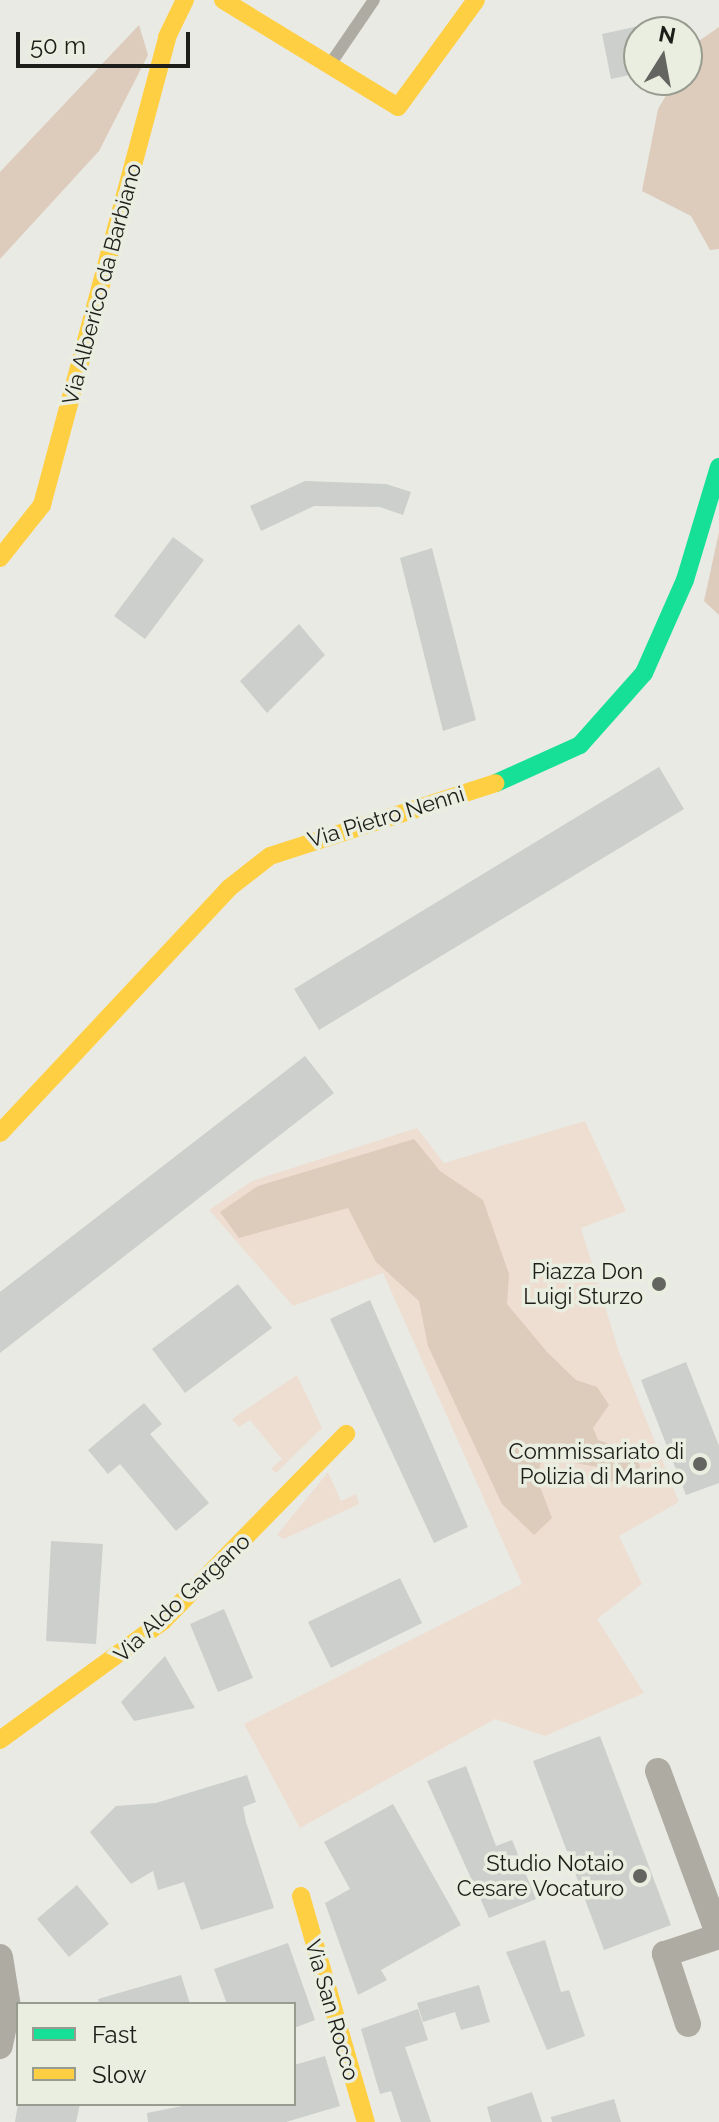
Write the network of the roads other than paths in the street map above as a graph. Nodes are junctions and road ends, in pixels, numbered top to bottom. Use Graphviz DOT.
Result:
graph roads {
  1 [pos="185,0"];
  2 [pos="223,0"];
  3 [pos="374,0"];
  4 [pos="476,0"];
  5 [pos="329,66"];
  6 [pos="718,476"];
  7 [pos="0,558"];
  8 [pos="0,1133"];
  9 [pos="346,1434"];
  10 [pos="0,1740"];
  11 [pos="658,1771"];
  12 [pos="301,1896"];
  13 [pos="719,1936"];
  14 [pos="0,1957"];
  15 [pos="688,2024"];
  16 [pos="0,2046"];
  17 [pos="366,2122"];
  1 -- 7 [label="street, Via Alberico da Barbiano"];
  2 -- 5 [label="street"];
  3 -- 5 [label="lane"];
  4 -- 5 [label="street"];
  6 -- 8 [label="street, Via Pietro Nenni"];
  9 -- 10 [label="street, Via Aldo Gargano"];
  11 -- 13 [label="street"];
  12 -- 17 [label="street, Via San Rocco"];
  13 -- 15 [label="street"];
  14 -- 16 [label="street"];
}
